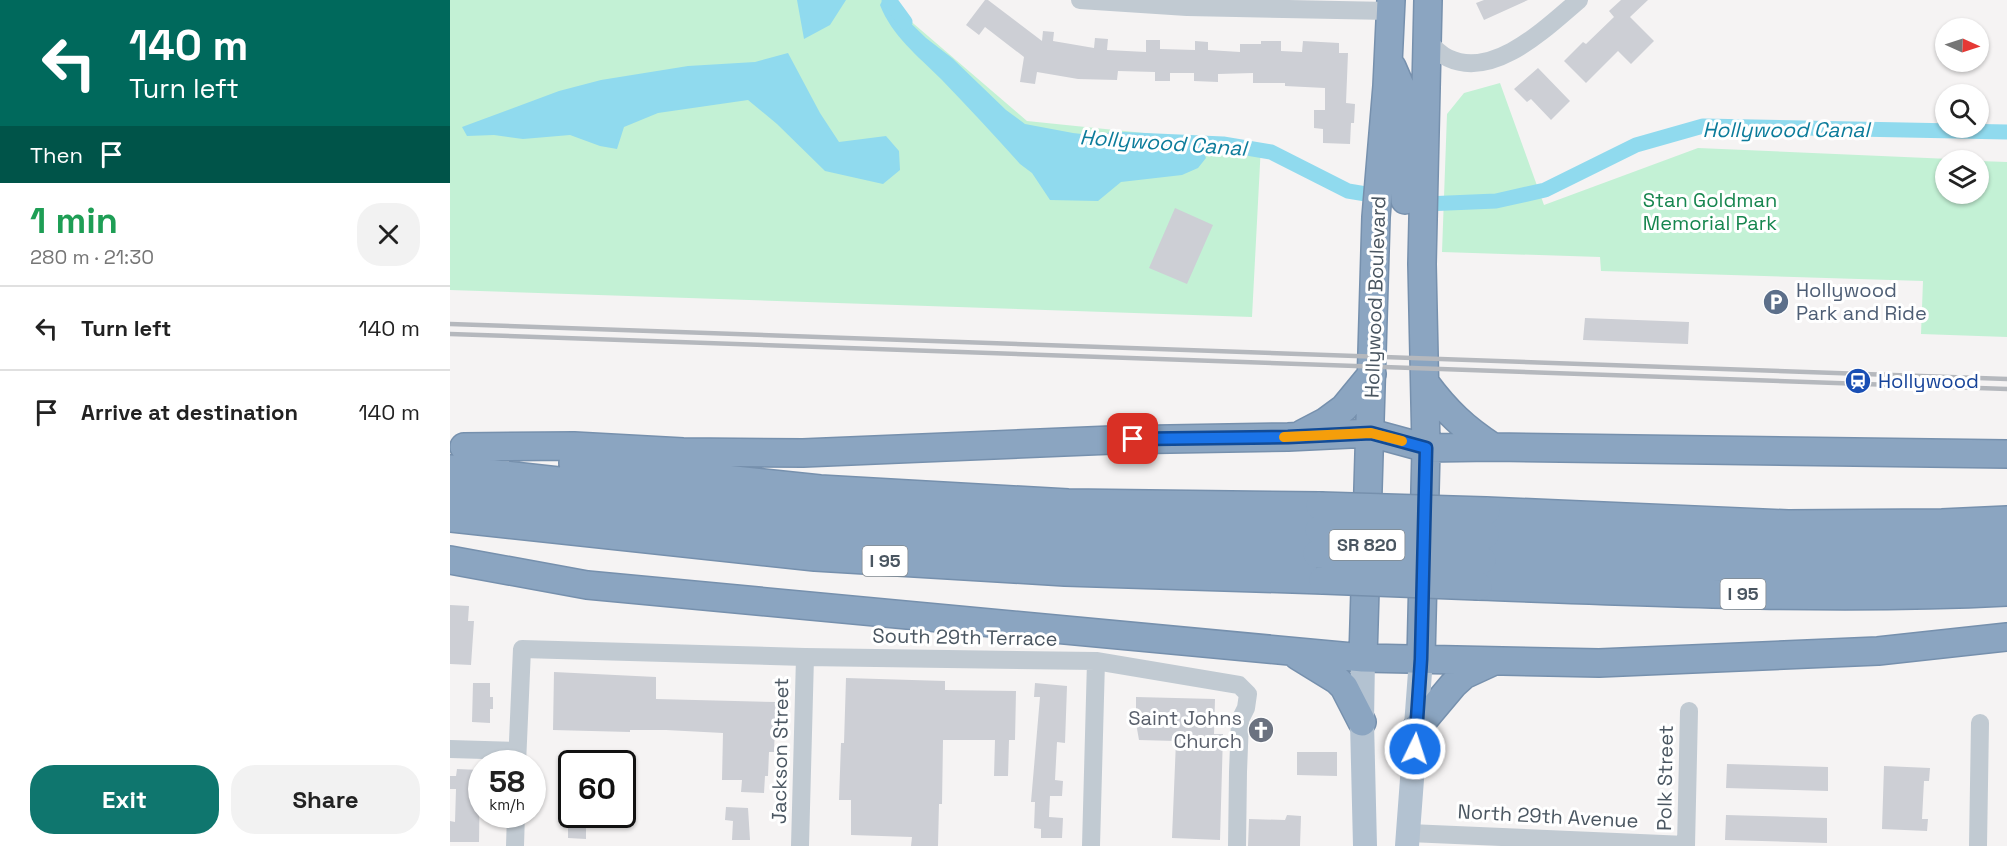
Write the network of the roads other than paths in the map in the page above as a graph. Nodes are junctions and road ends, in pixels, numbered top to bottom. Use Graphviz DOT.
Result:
graph roads {
  1 [pos="1080,0"];
  2 [pos="1428,0"];
  3 [pos="1579,0"];
  4 [pos="1187,3"];
  5 [pos="1390,5"];
  6 [pos="1427,40"];
  7 [pos="1407,197"];
  8 [pos="1372,374"];
  9 [pos="1426,384"];
  10 [pos="1371,433"];
  11 [pos="1298,436"];
  12 [pos="1493,447"];
  13 [pos="1426,448"];
  14 [pos="455,454"];
  15 [pos="2007,454"];
  16 [pos="450,495"];
  17 [pos="450,518"];
  18 [pos="2007,520"];
  19 [pos="1484,535"];
  20 [pos="2007,541"];
  21 [pos="1320,543"];
  22 [pos="450,560"];
  23 [pos="2007,568"];
  24 [pos="2007,592"];
  25 [pos="2007,637"];
  26 [pos="1289,651"];
  27 [pos="805,657"];
  28 [pos="1363,658"];
  29 [pos="1421,659"];
  30 [pos="1096,661"];
  31 [pos="1494,661"];
  32 [pos="1689,711"];
  33 [pos="1362,722"];
  34 [pos="1980,723"];
  35 [pos="1416,729"];
  36 [pos="450,749"];
  37 [pos="517,750"];
  38 [pos="468,751"];
  39 [pos="516,828"];
  40 [pos="1408,839"];
  41 [pos="1686,845"];
  42 [pos="515,846"];
  43 [pos="800,846"];
  44 [pos="1092,846"];
  45 [pos="1238,846"];
  46 [pos="1365,846"];
  47 [pos="1978,846"];
  1 -- 4 [label="street"];
  2 -- 6 [label="highway, Hollywood Boulevard / SR 820"];
  3 -- 6 [label="street"];
  4 -- 5 [label="street"];
  5 -- 7 [label="highway, Hollywood Boulevard / SR 820"];
  6 -- 7 [label="highway, Hollywood Boulevard / SR 820"];
  7 -- 8 [label="highway, Hollywood Boulevard / SR 820"];
  7 -- 9 [label="highway, Hollywood Boulevard / SR 820"];
  8 -- 10 [label="highway, Hollywood Boulevard / SR 820"];
  8 -- 11 [label="highway"];
  9 -- 12 [label="highway"];
  9 -- 13 [label="highway, Hollywood Boulevard / SR 820"];
  10 -- 11 [label="highway"];
  10 -- 13 [label="highway"];
  10 -- 28 [label="highway, Hollywood Boulevard / SR 820"];
  11 -- 14 [label="highway"];
  12 -- 13 [label="highway"];
  12 -- 15 [label="highway"];
  13 -- 29 [label="highway, Hollywood Boulevard / SR 820"];
  14 -- 21 [label="highway, I 95"];
  16 -- 21 [label="highway"];
  17 -- 21 [label="highway, I 95"];
  18 -- 19 [label="highway, I 95"];
  19 -- 20 [label="highway"];
  19 -- 21 [label="highway, I 95, bridge"];
  19 -- 21 [label="highway, bridge"];
  19 -- 23 [label="highway"];
  21 -- 24 [label="highway, I 95, bridge"];
  22 -- 26 [label="highway"];
  25 -- 31 [label="highway"];
  26 -- 28 [label="highway"];
  26 -- 33 [label="highway"];
  27 -- 30 [label="street, South 29th Terrace"];
  27 -- 37 [label="street, South 29th Terrace"];
  27 -- 43 [label="street, Jackson Street"];
  28 -- 29 [label="highway"];
  28 -- 33 [label="main road, Hollywood Boulevard / SR 820"];
  29 -- 31 [label="highway"];
  29 -- 35 [label="main road, Hollywood Boulevard / SR 820"];
  30 -- 44 [label="street"];
  30 -- 45 [label="street, South 29th Terrace"];
  31 -- 35 [label="highway"];
  32 -- 41 [label="street, Polk Street"];
  33 -- 46 [label="main road, Hollywood Boulevard / SR 820"];
  34 -- 47 [label="street"];
  35 -- 40 [label="main road, Hollywood Boulevard / SR 820"];
  36 -- 38 [label="street"];
  39 -- 42 [label="street"];
  40 -- 41 [label="street, North 29th Avenue"];
}
